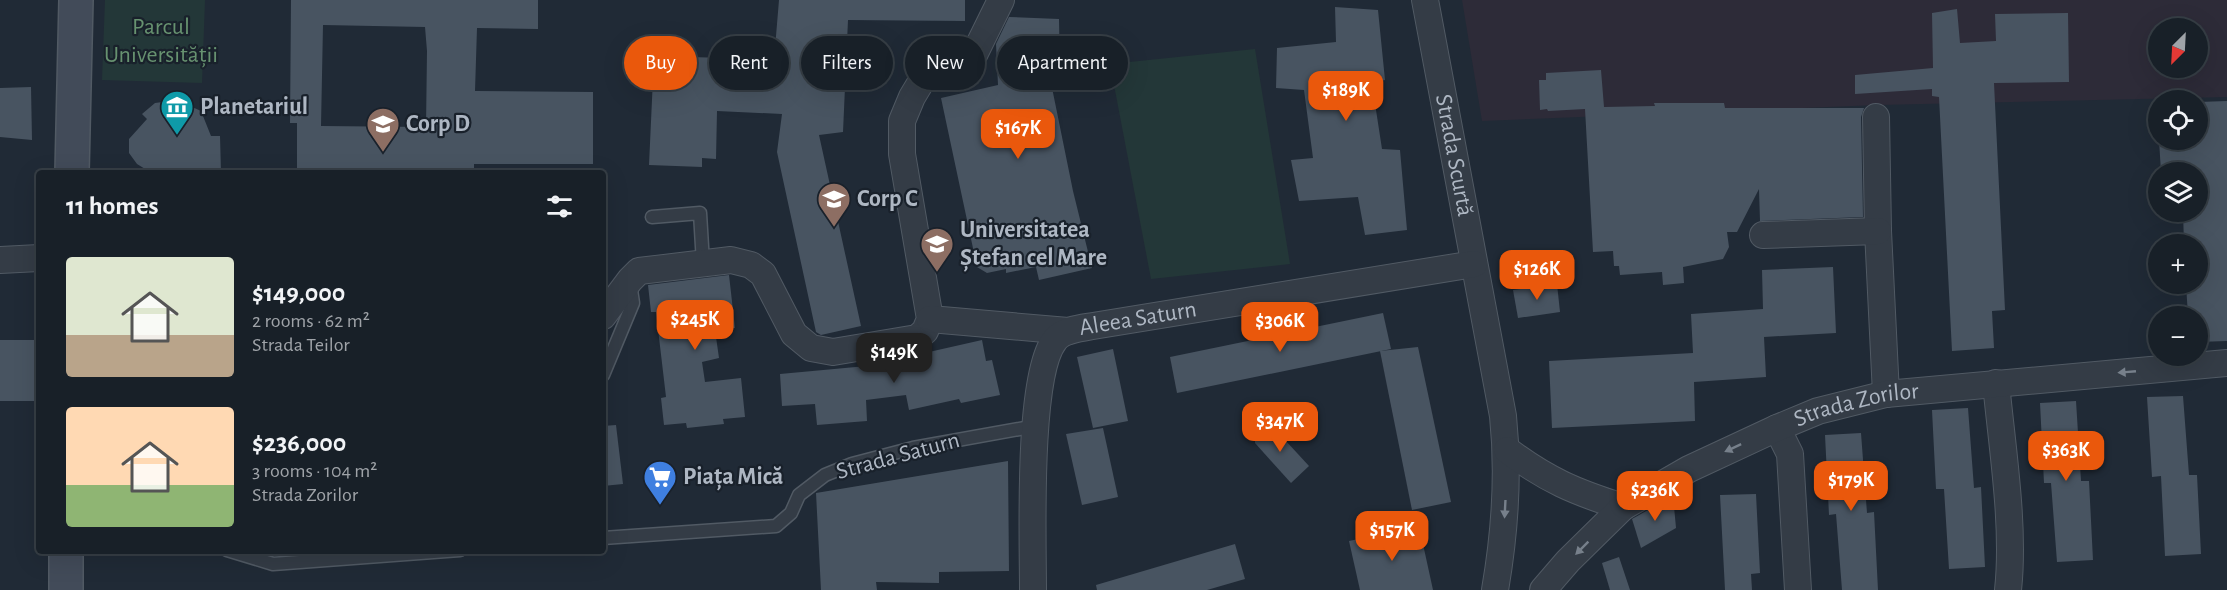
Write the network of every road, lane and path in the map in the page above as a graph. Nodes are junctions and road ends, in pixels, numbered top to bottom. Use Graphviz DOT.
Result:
graph roads {
  1 [pos="76,0"];
  2 [pos="1001,0"];
  3 [pos="1425,0"];
  4 [pos="1876,117"];
  5 [pos="72,170"];
  6 [pos="652,218"];
  7 [pos="1878,231"];
  8 [pos="1763,235"];
  9 [pos="36,258"];
  10 [pos="0,260"];
  11 [pos="704,263"];
  12 [pos="1474,264"];
  13 [pos="630,280"];
  14 [pos="606,312"];
  15 [pos="927,325"];
  16 [pos="1068,332"];
  17 [pos="2227,363"];
  18 [pos="606,368"];
  19 [pos="1996,383"];
  20 [pos="1886,394"];
  21 [pos="1036,426"];
  22 [pos="1777,428"];
  23 [pos="1507,450"];
  24 [pos="1623,507"];
  25 [pos="606,538"];
  26 [pos="66,554"];
  27 [pos="239,554"];
  28 [pos="406,554"];
  29 [pos="66,590"];
  30 [pos="1033,590"];
  31 [pos="1044,590"];
  32 [pos="1495,590"];
  33 [pos="1543,590"];
  34 [pos="1798,590"];
  35 [pos="2007,590"];
  1 -- 5 [label="street"];
  2 -- 15 [label="street"];
  3 -- 12 [label="street, Strada Scurtă"];
  4 -- 7 [label="street"];
  6 -- 11 [label="lane"];
  7 -- 8 [label="street"];
  7 -- 20 [label="street"];
  9 -- 10 [label="street"];
  11 -- 13 [label="street"];
  11 -- 15 [label="street"];
  12 -- 16 [label="street, Aleea Saturn"];
  12 -- 23 [label="street, Strada Scurtă"];
  13 -- 14 [label="street"];
  13 -- 18 [label="lane"];
  15 -- 16 [label="street"];
  16 -- 21 [label="street, Aleea Saturn"];
  17 -- 19 [label="street, Strada Zorilor, one-way"];
  19 -- 20 [label="street, Strada Zorilor"];
  19 -- 35 [label="street"];
  20 -- 22 [label="street, Strada Zorilor"];
  21 -- 25 [label="lane, Strada Saturn"];
  21 -- 30 [label="street, Aleea Saturn"];
  22 -- 24 [label="street, Strada Zorilor, one-way"];
  22 -- 34 [label="street"];
  23 -- 24 [label="street"];
  23 -- 32 [label="street, Strada Scurtă, one-way"];
  24 -- 33 [label="street, Strada Zorilor, one-way"];
  26 -- 29 [label="street"];
  27 -- 28 [label="lane"];
  30 -- 31 [label="lane"];
}
